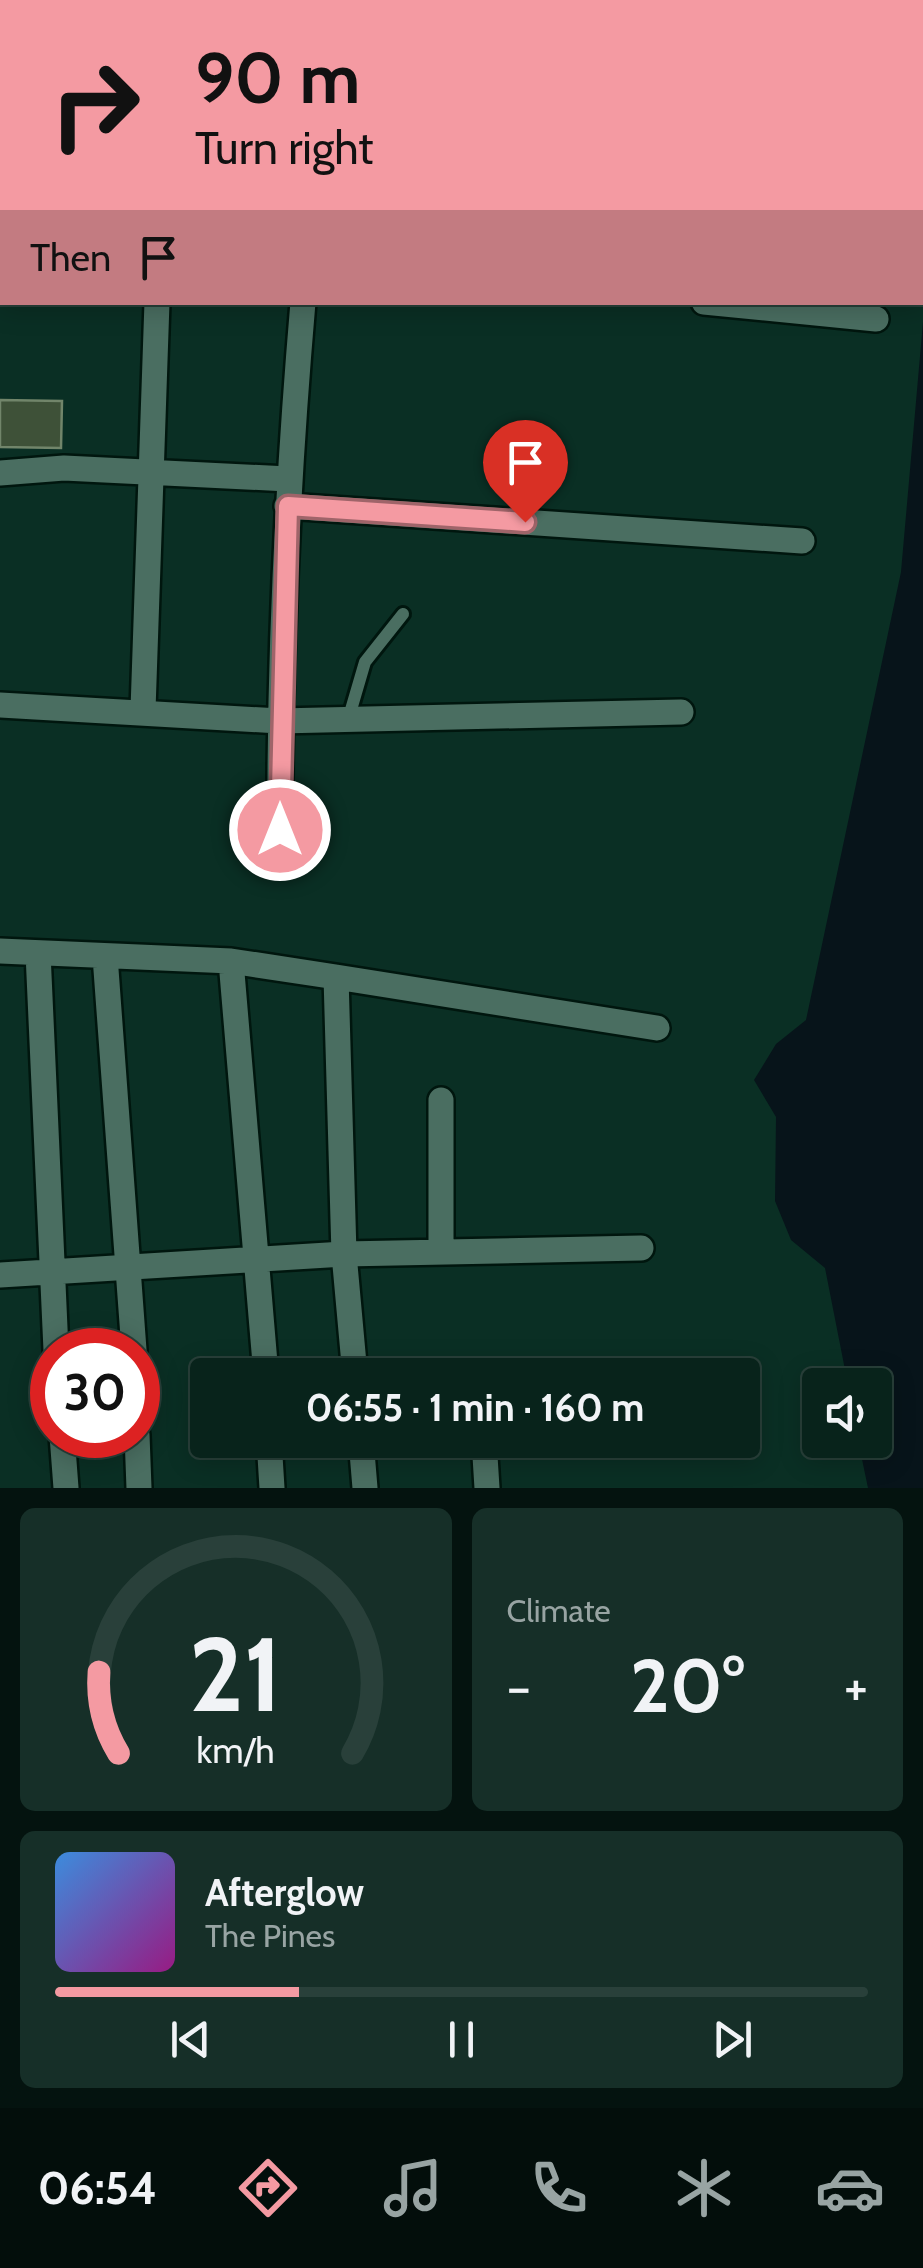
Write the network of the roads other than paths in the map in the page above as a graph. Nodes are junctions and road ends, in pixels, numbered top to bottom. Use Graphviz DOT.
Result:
graph roads {
  1 [pos="158,305"];
  2 [pos="303,305"];
  3 [pos="736,305"];
  4 [pos="876,318"];
  5 [pos="152,471"];
  6 [pos="0,473"];
  7 [pos="288,479"];
  8 [pos="288,506"];
  9 [pos="802,541"];
  10 [pos="403,614"];
  11 [pos="0,705"];
  12 [pos="143,710"];
  13 [pos="681,712"];
  14 [pos="348,720"];
  15 [pos="280,721"];
  16 [pos="280,830"];
  17 [pos="0,950"];
  18 [pos="38,953"];
  19 [pos="105,956"];
  20 [pos="231,961"];
  21 [pos="336,977"];
  22 [pos="656,1028"];
  23 [pos="441,1100"];
  24 [pos="641,1248"];
  25 [pos="440,1252"];
  26 [pos="344,1254"];
  27 [pos="258,1262"];
  28 [pos="131,1266"];
  29 [pos="50,1272"];
  30 [pos="0,1275"];
  31 [pos="54,1328"];
  32 [pos="133,1328"];
  33 [pos="265,1358"];
  34 [pos="353,1358"];
  35 [pos="64,1458"];
  36 [pos="138,1458"];
  37 [pos="270,1458"];
  38 [pos="362,1458"];
  39 [pos="485,1458"];
  40 [pos="66,1488"];
  41 [pos="139,1488"];
  42 [pos="272,1488"];
  43 [pos="365,1488"];
  44 [pos="487,1488"];
  1 -- 5 [label="street"];
  2 -- 7 [label="street"];
  3 -- 4 [label="street"];
  5 -- 6 [label="street"];
  5 -- 7 [label="street"];
  5 -- 12 [label="street"];
  7 -- 8 [label="street"];
  8 -- 9 [label="street"];
  8 -- 15 [label="street"];
  10 -- 14 [label="lane"];
  11 -- 12 [label="street"];
  12 -- 15 [label="street"];
  13 -- 14 [label="street"];
  14 -- 15 [label="street"];
  15 -- 16 [label="street"];
  17 -- 18 [label="street"];
  18 -- 19 [label="street"];
  18 -- 29 [label="street"];
  19 -- 20 [label="street"];
  19 -- 28 [label="street"];
  20 -- 21 [label="street"];
  20 -- 27 [label="street"];
  21 -- 22 [label="street"];
  21 -- 26 [label="street"];
  23 -- 25 [label="street"];
  24 -- 25 [label="street"];
  25 -- 26 [label="street"];
  26 -- 27 [label="street"];
  26 -- 34 [label="street"];
  27 -- 28 [label="street"];
  27 -- 33 [label="street"];
  28 -- 29 [label="street"];
  28 -- 32 [label="street"];
  29 -- 30 [label="street"];
  29 -- 31 [label="street"];
  35 -- 40 [label="street"];
  36 -- 41 [label="street"];
  37 -- 42 [label="street"];
  38 -- 43 [label="street"];
  39 -- 44 [label="street"];
}
